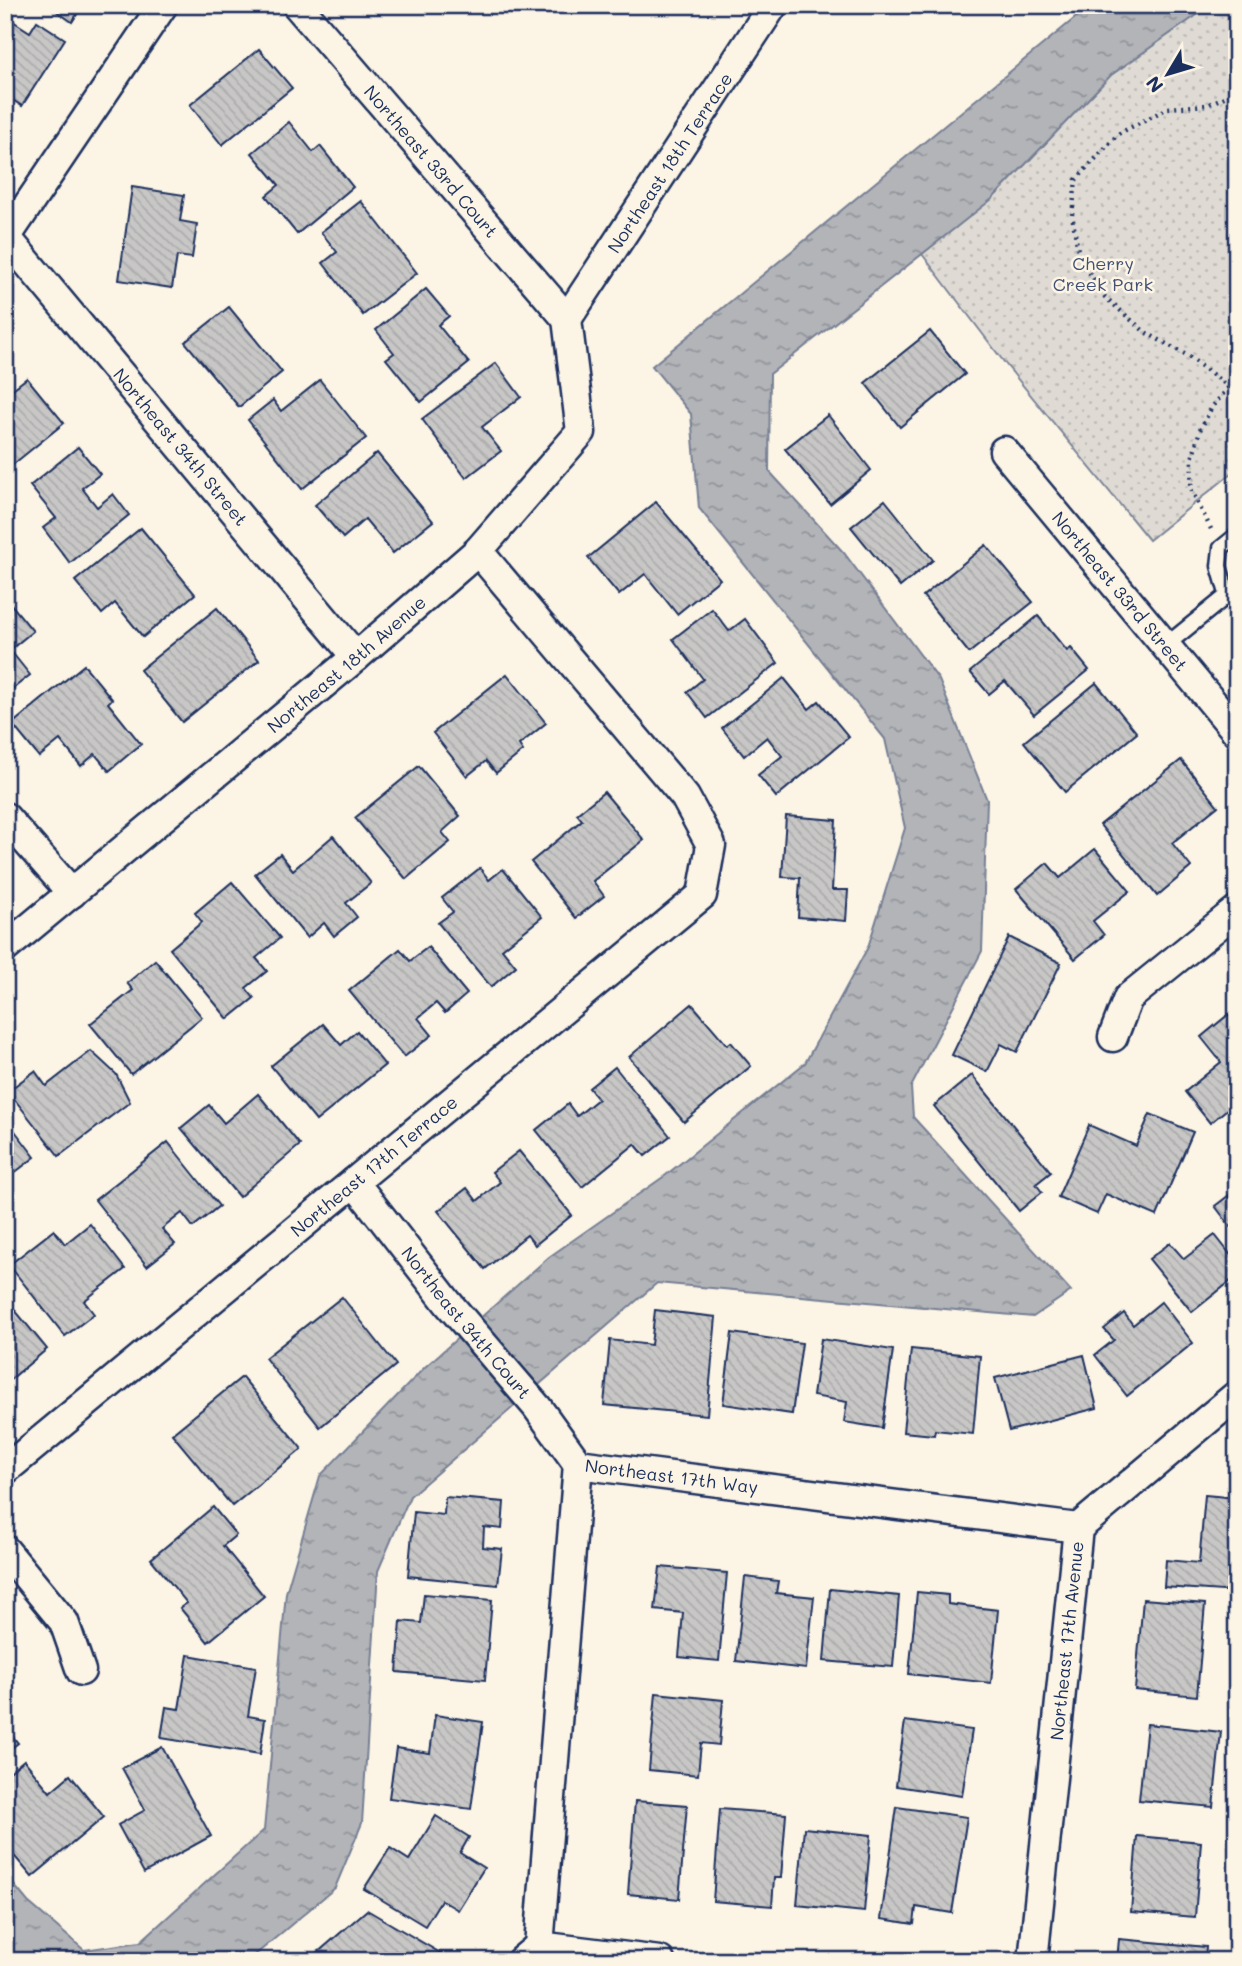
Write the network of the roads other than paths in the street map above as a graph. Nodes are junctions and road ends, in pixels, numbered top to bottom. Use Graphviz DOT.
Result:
graph roads {
  1 [pos="163,5"];
  2 [pos="297,5"];
  3 [pos="773,5"];
  4 [pos="6,238"];
  5 [pos="567,319"];
  6 [pos="1004,451"];
  7 [pos="1237,535"];
  8 [pos="478,551"];
  9 [pos="1233,599"];
  10 [pos="1165,646"];
  11 [pos="356,657"];
  12 [pos="1237,732"];
  13 [pos="5,817"];
  14 [pos="72,893"];
  15 [pos="1237,910"];
  16 [pos="5,948"];
  17 [pos="1113,1037"];
  18 [pos="354,1182"];
  19 [pos="1237,1395"];
  20 [pos="579,1464"];
  21 [pos="5,1470"];
  22 [pos="1078,1528"];
  23 [pos="5,1549"];
  24 [pos="81,1671"];
  25 [pos="530,1953"];
  26 [pos="660,1961"];
  27 [pos="1033,1961"];
  1 -- 4 [label="street"];
  2 -- 5 [label="street, Northeast 33rd Court"];
  3 -- 5 [label="street, Northeast 18th Terrace"];
  4 -- 11 [label="street, Northeast 34th Street"];
  5 -- 8 [label="street, Northeast 18th Avenue"];
  6 -- 10 [label="street, Northeast 33rd Street"];
  7 -- 9 [label="lane"];
  8 -- 11 [label="street, Northeast 18th Avenue"];
  8 -- 18 [label="street, Northeast 17th Terrace"];
  9 -- 10 [label="lane"];
  10 -- 12 [label="street, Northeast 33rd Street"];
  11 -- 14 [label="street, Northeast 18th Avenue"];
  13 -- 14 [label="street"];
  14 -- 16 [label="street, Northeast 18th Avenue"];
  15 -- 17 [label="street"];
  18 -- 20 [label="street, Northeast 34th Court"];
  18 -- 21 [label="street, Northeast 17th Terrace"];
  19 -- 22 [label="street, Northeast 17th Avenue"];
  20 -- 22 [label="street, Northeast 17th Way"];
  20 -- 25 [label="street, Northeast 17th Way"];
  22 -- 27 [label="street, Northeast 17th Avenue"];
  23 -- 24 [label="street"];
  25 -- 26 [label="street"];
}
